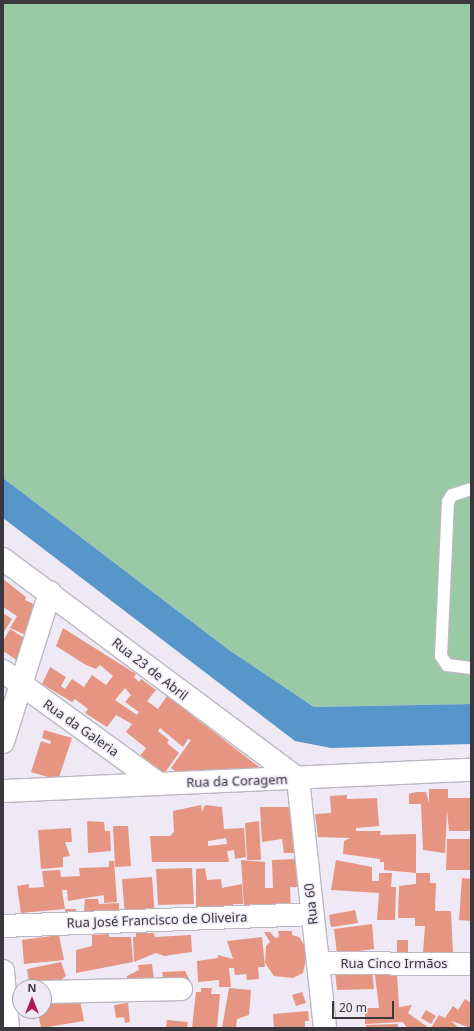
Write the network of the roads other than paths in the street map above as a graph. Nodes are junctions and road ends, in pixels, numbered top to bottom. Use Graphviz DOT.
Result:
graph roads {
  1 [pos="471,489"];
  2 [pos="3,559"];
  3 [pos="50,592"];
  4 [pos="471,668"];
  5 [pos="3,671"];
  6 [pos="21,686"];
  7 [pos="3,742"];
  8 [pos="471,770"];
  9 [pos="298,779"];
  10 [pos="159,784"];
  11 [pos="3,792"];
  12 [pos="312,914"];
  13 [pos="3,926"];
  14 [pos="318,963"];
  15 [pos="471,964"];
  16 [pos="3,971"];
  17 [pos="8,985"];
  18 [pos="181,989"];
  19 [pos="52,992"];
  20 [pos="8,1028"];
  21 [pos="325,1028"];
  1 -- 4 [label="lane"];
  2 -- 3 [label="street, Rua 23 de Abril"];
  3 -- 6 [label="street"];
  3 -- 9 [label="street, Rua 23 de Abril"];
  5 -- 6 [label="street, Rua da Galeria"];
  6 -- 7 [label="street"];
  6 -- 10 [label="street, Rua da Galeria"];
  8 -- 9 [label="street, Rua da Coragem"];
  9 -- 10 [label="street, Rua da Coragem"];
  9 -- 12 [label="street, Rua 60"];
  10 -- 11 [label="street, Rua da Coragem"];
  12 -- 13 [label="street, Rua José Francisco de Oliveira"];
  12 -- 14 [label="street, Rua 60"];
  14 -- 15 [label="street, Rua Cinco Irmãos"];
  14 -- 21 [label="street, Rua 60"];
  16 -- 17 [label="street"];
  17 -- 20 [label="street"];
  18 -- 19 [label="street"];
}
